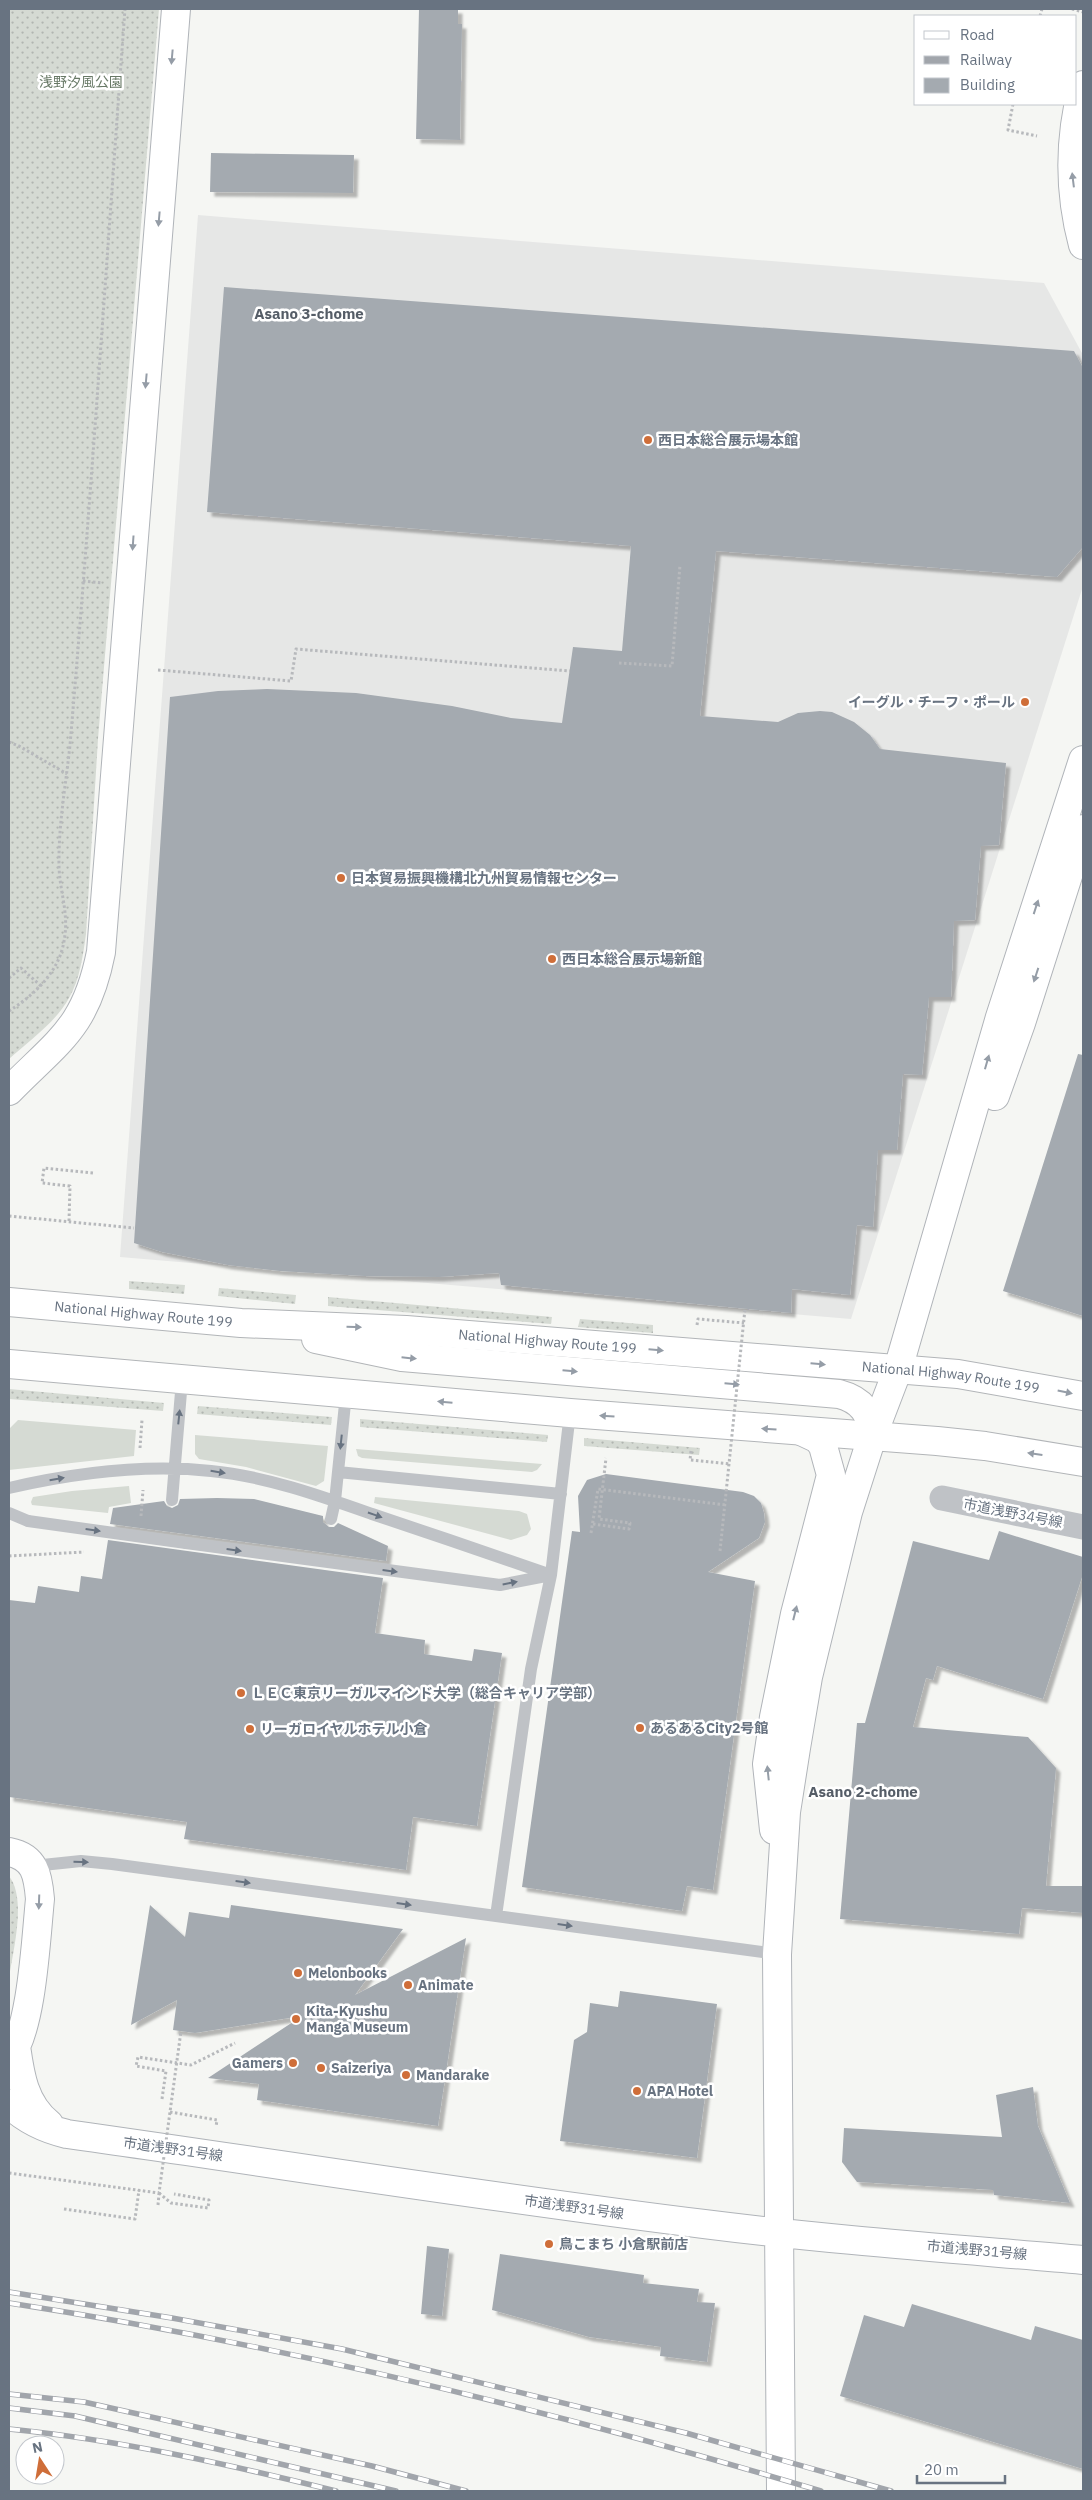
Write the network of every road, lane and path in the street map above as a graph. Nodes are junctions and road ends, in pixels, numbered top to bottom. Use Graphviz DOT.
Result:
graph roads {
  1 [pos="125,9"];
  2 [pos="176,9"];
  3 [pos="1072,9"];
  4 [pos="1083,12"];
  5 [pos="1083,85"];
  6 [pos="1013,105"];
  7 [pos="1037,136"];
  8 [pos="1083,245"];
  9 [pos="680,565"];
  10 [pos="83,580"];
  11 [pos="110,584"];
  12 [pos="619,663"];
  13 [pos="158,670"];
  14 [pos="570,671"];
  15 [pos="9,742"];
  16 [pos="1083,760"];
  17 [pos="67,774"];
  18 [pos="1083,829"];
  19 [pos="9,978"];
  20 [pos="41,986"];
  21 [pos="9,1012"];
  22 [pos="9,1091"];
  23 [pos="94,1173"];
  24 [pos="9,1216"];
  25 [pos="69,1221"];
  26 [pos="134,1228"];
  27 [pos="9,1302"];
  28 [pos="745,1308"];
  29 [pos="916,1311"];
  30 [pos="730,1322"];
  31 [pos="241,1323"];
  32 [pos="744,1323"];
  33 [pos="9,1364"];
  34 [pos="898,1369"];
  35 [pos="182,1380"];
  36 [pos="346,1394"];
  37 [pos="1083,1396"];
  38 [pos="570,1413"];
  39 [pos="142,1420"];
  40 [pos="801,1431"];
  41 [pos="872,1437"];
  42 [pos="700,1451"];
  43 [pos="140,1456"];
  44 [pos="606,1458"];
  45 [pos="1083,1462"];
  46 [pos="730,1464"];
  47 [pos="174,1468"];
  48 [pos="338,1472"];
  49 [pos="9,1488"];
  50 [pos="560,1494"];
  51 [pos="942,1498"];
  52 [pos="172,1500"];
  53 [pos="335,1501"];
  54 [pos="726,1505"];
  55 [pos="9,1513"];
  56 [pos="331,1519"];
  57 [pos="593,1524"];
  58 [pos="1083,1527"];
  59 [pos="591,1533"];
  60 [pos="720,1551"];
  61 [pos="551,1575"];
  62 [pos="9,1852"];
  63 [pos="33,1866"];
  64 [pos="780,1891"];
  65 [pos="496,1916"];
  66 [pos="777,1954"];
  67 [pos="181,2031"];
  68 [pos="235,2043"];
  69 [pos="12,2052"];
  70 [pos="176,2063"];
  71 [pos="162,2099"];
  72 [pos="9,2104"];
  73 [pos="170,2112"];
  74 [pos="178,2114"];
  75 [pos="67,2134"];
  76 [pos="9,2172"];
  77 [pos="139,2190"];
  78 [pos="159,2193"];
  79 [pos="174,2194"];
  80 [pos="158,2205"];
  81 [pos="64,2208"];
  82 [pos="778,2233"];
  83 [pos="1083,2260"];
  84 [pos="781,2491"];
  1 -- 10 [label="path"];
  2 -- 22 [label="main road, one-way"];
  3 -- 4 [label="path"];
  8 -- 5 [label="main road, one-way"];
  6 -- 7 [label="path"];
  9 -- 12 [label="path"];
  10 -- 11 [label="path"];
  10 -- 17 [label="path"];
  13 -- 14 [label="path"];
  15 -- 17 [label="path"];
  29 -- 16 [label="main road, one-way"];
  17 -- 20 [label="path"];
  18 -- 29 [label="main road, one-way"];
  19 -- 20 [label="path"];
  20 -- 21 [label="path"];
  23 -- 25 [label="path"];
  24 -- 25 [label="path"];
  25 -- 26 [label="path"];
  27 -- 31 [label="main road, National Highway Route 199"];
  28 -- 32 [label="path, bridge"];
  29 -- 34 [label="main road"];
  30 -- 32 [label="path"];
  31 -- 34 [label="main road, National Highway Route 199, one-way"];
  31 -- 41 [label="main road, one-way"];
  32 -- 46 [label="path, bridge"];
  33 -- 35 [label="main road"];
  34 -- 37 [label="main road, National Highway Route 199, one-way"];
  34 -- 41 [label="main road"];
  35 -- 36 [label="main road"];
  47 -- 35 [label="lane, one-way"];
  38 -- 36 [label="main road, one-way"];
  36 -- 48 [label="lane, one-way"];
  40 -- 38 [label="main road, one-way"];
  38 -- 50 [label="lane"];
  39 -- 43 [label="path"];
  40 -- 41 [label="main road"];
  64 -- 40 [label="main road, one-way"];
  45 -- 41 [label="main road, one-way"];
  41 -- 64 [label="main road"];
  42 -- 46 [label="path"];
  44 -- 57 [label="path"];
  46 -- 54 [label="path, bridge"];
  49 -- 47 [label="lane, one-way"];
  47 -- 52 [label="lane"];
  47 -- 53 [label="lane, one-way"];
  48 -- 50 [label="lane"];
  48 -- 53 [label="lane"];
  50 -- 61 [label="lane"];
  51 -- 58 [label="street, 市道浅野34号線"];
  53 -- 56 [label="lane"];
  53 -- 61 [label="lane, one-way"];
  54 -- 57 [label="path, bridge"];
  54 -- 60 [label="path, bridge"];
  55 -- 61 [label="lane, one-way, bridge"];
  57 -- 59 [label="path, bridge"];
  61 -- 65 [label="lane"];
  62 -- 63 [label="main road"];
  63 -- 65 [label="lane, one-way"];
  63 -- 69 [label="main road, one-way"];
  64 -- 66 [label="main road"];
  65 -- 66 [label="lane, one-way"];
  66 -- 82 [label="main road"];
  67 -- 70 [label="path, bridge"];
  68 -- 70 [label="path"];
  69 -- 75 [label="main road"];
  70 -- 71 [label="path"];
  70 -- 73 [label="path, bridge"];
  72 -- 75 [label="main road"];
  73 -- 74 [label="path"];
  73 -- 78 [label="path, bridge"];
  75 -- 82 [label="main road, 市道浅野31号線"];
  76 -- 77 [label="path, bridge"];
  77 -- 78 [label="path, bridge"];
  77 -- 81 [label="path"];
  78 -- 79 [label="path"];
  78 -- 80 [label="path"];
  82 -- 83 [label="main road, 市道浅野31号線"];
  82 -- 84 [label="main road"];
}
